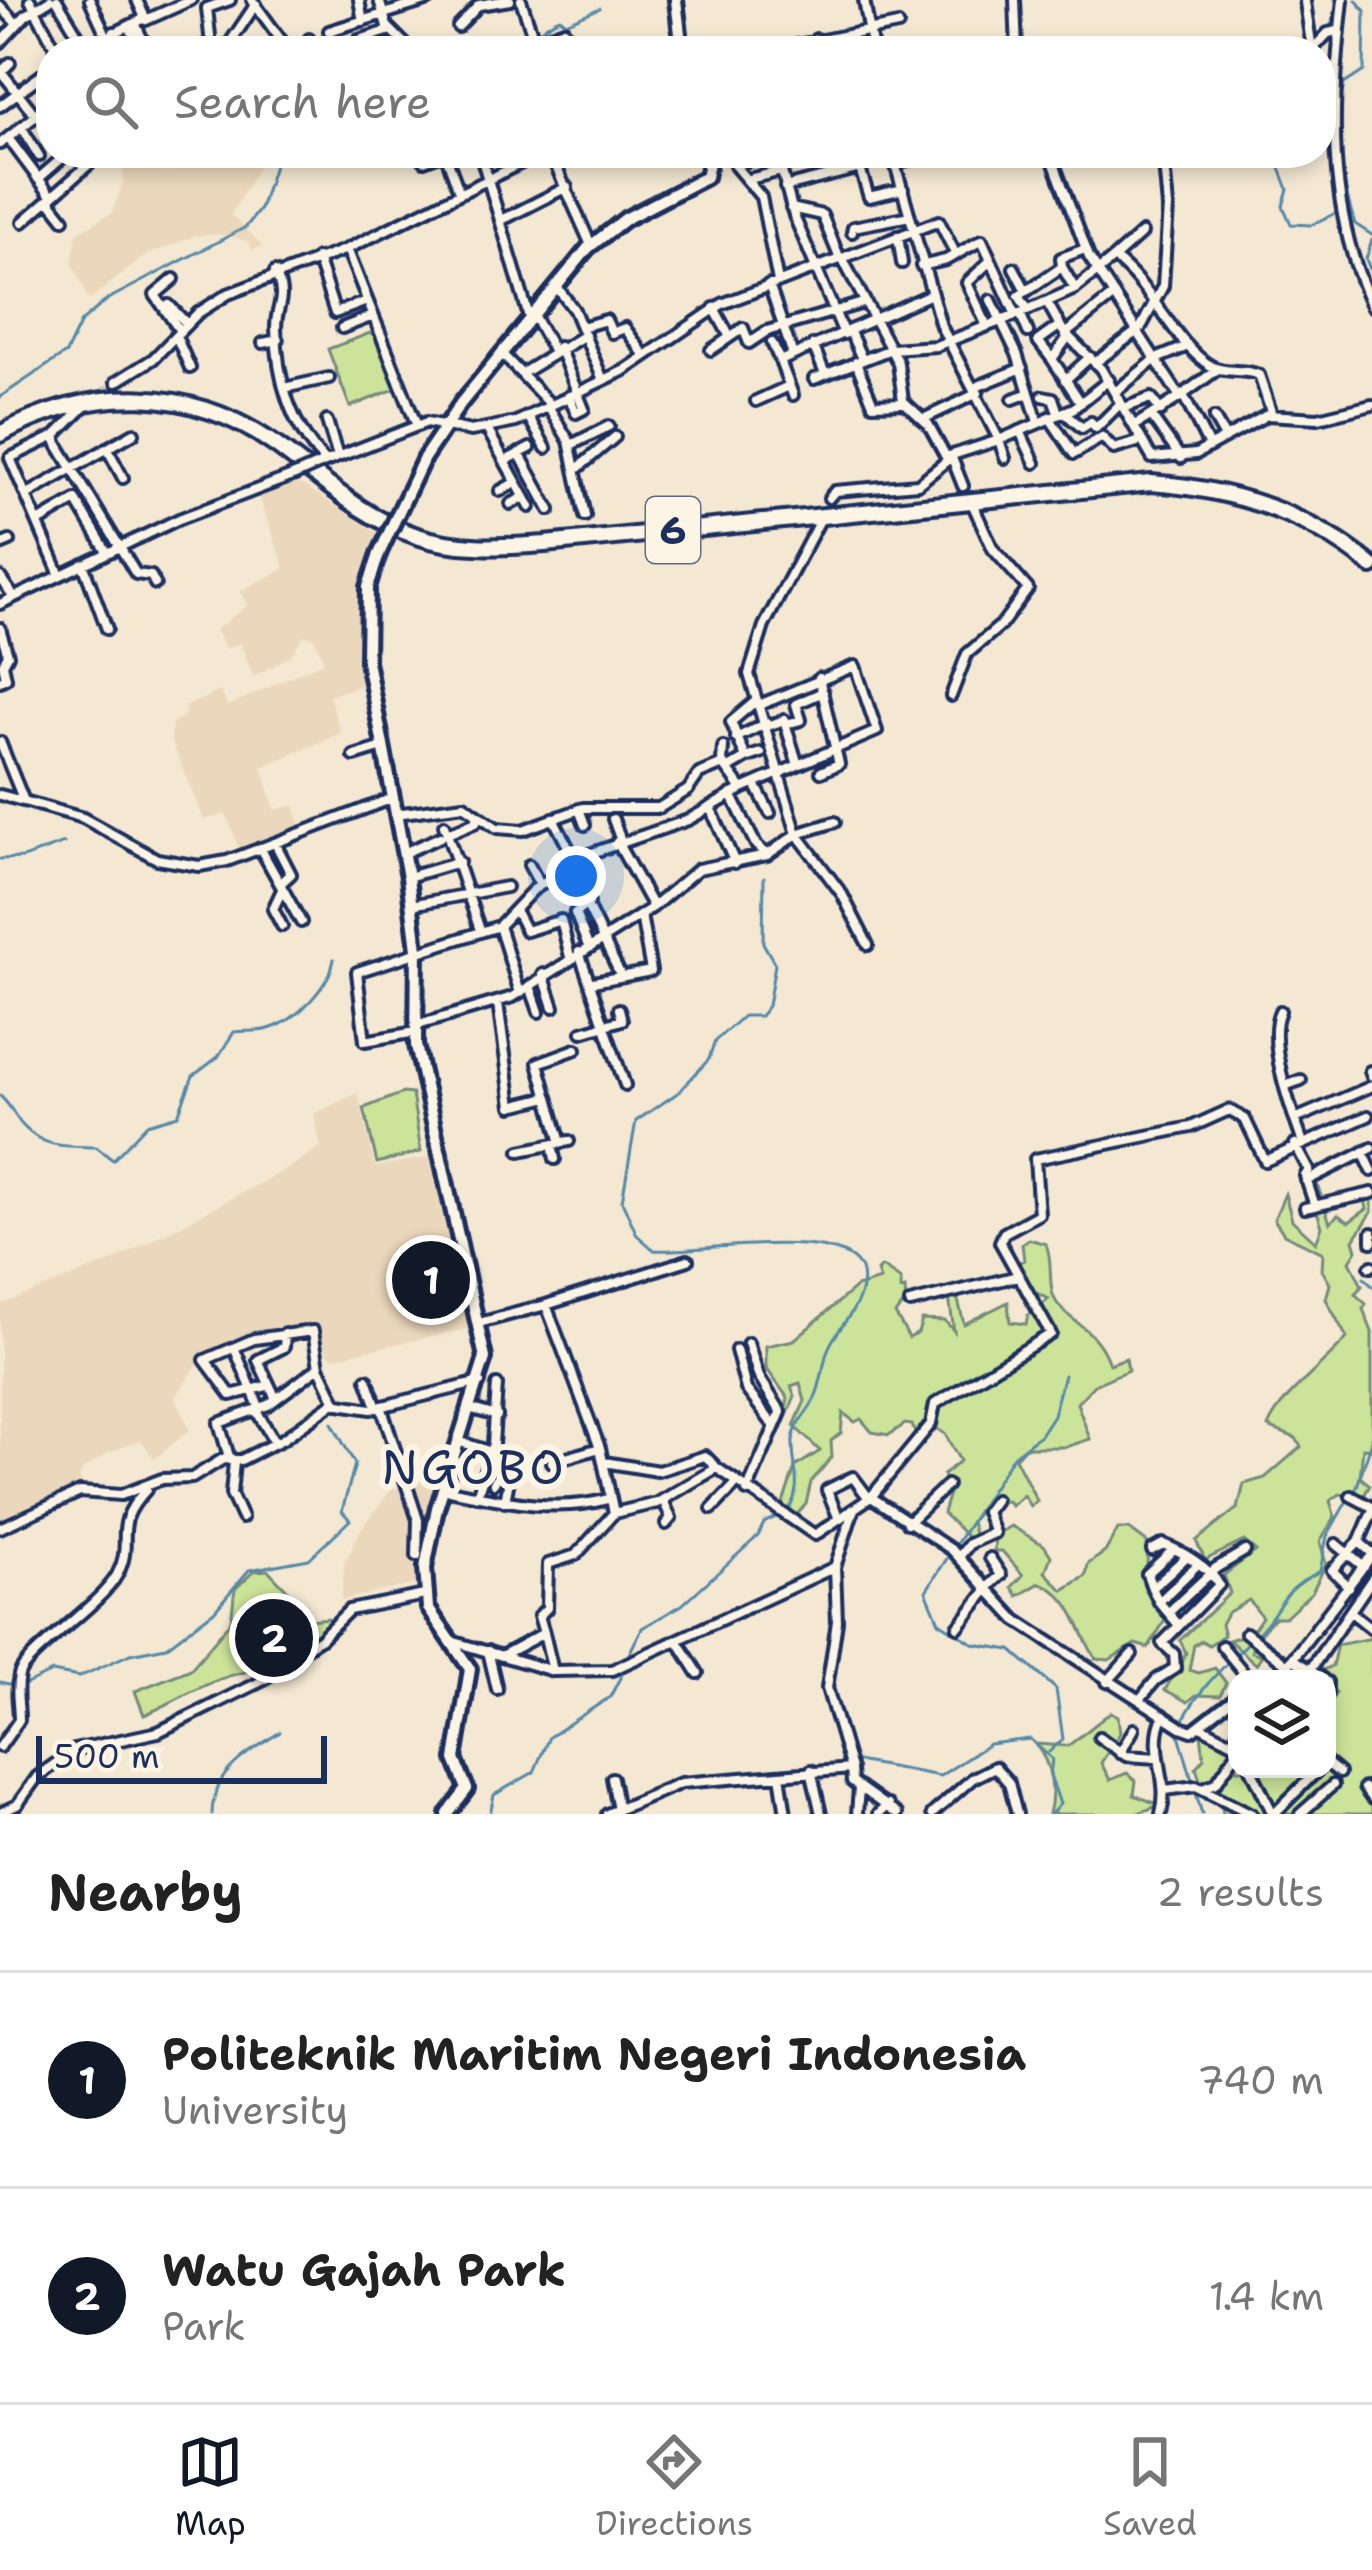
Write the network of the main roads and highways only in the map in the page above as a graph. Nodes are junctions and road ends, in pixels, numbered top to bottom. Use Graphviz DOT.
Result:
graph roads {
  1 [pos="676,0"];
  2 [pos="680,36"];
  3 [pos="708,168"];
  4 [pos="0,431"];
  5 [pos="1372,557"];
  6 [pos="1372,566"];
  7 [pos="448,1814"];
  1 -- 2 [label="main road"];
  3 -- 7 [label="main road, bridge"];
  4 -- 5 [label="highway, 6"];
  4 -- 6 [label="highway, 6"];
}
